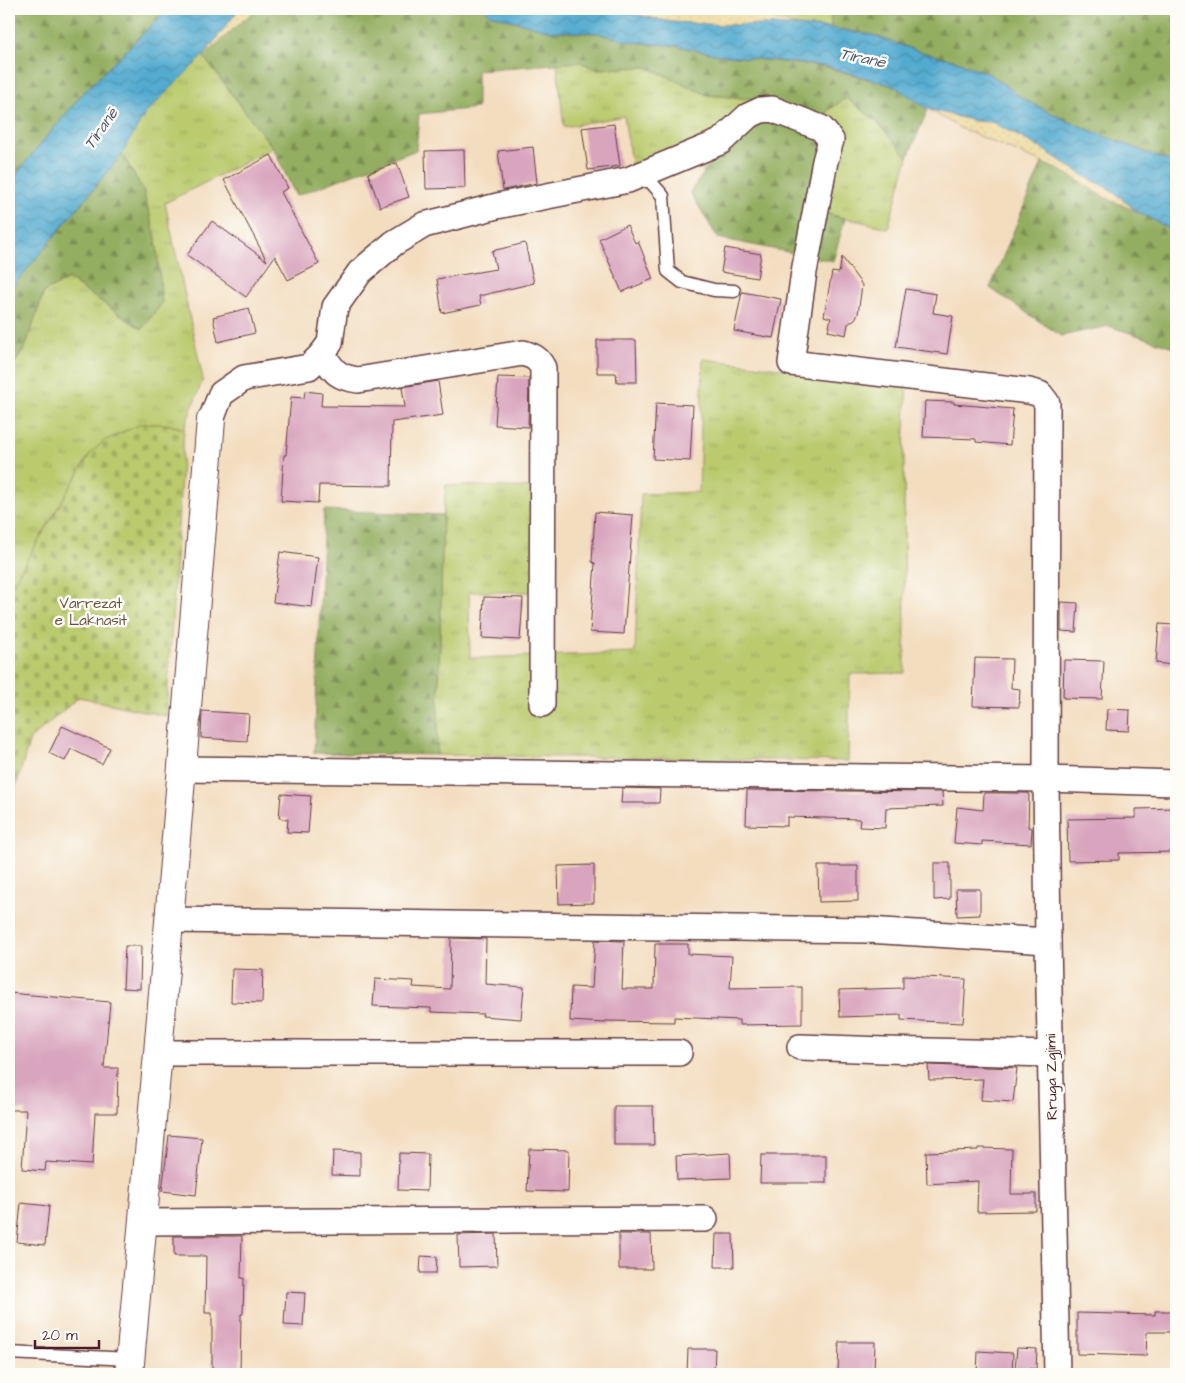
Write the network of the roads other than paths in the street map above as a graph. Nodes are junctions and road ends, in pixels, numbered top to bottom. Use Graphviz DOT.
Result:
graph roads {
  1 [pos="628,180"];
  2 [pos="734,291"];
  3 [pos="322,354"];
  4 [pos="211,420"];
  5 [pos="542,704"];
  6 [pos="182,769"];
  7 [pos="1046,779"];
  8 [pos="1176,783"];
  9 [pos="170,920"];
  10 [pos="1048,941"];
  11 [pos="800,1047"];
  12 [pos="158,1053"];
  13 [pos="679,1053"];
  14 [pos="1050,1054"];
  15 [pos="705,1219"];
  16 [pos="143,1222"];
  17 [pos="9,1353"];
  18 [pos="130,1367"];
  19 [pos="1057,1374"];
  1 -- 2 [label="lane"];
  1 -- 3 [label="street"];
  1 -- 7 [label="street, Rruga Zgjimi"];
  3 -- 4 [label="street"];
  3 -- 5 [label="street"];
  4 -- 6 [label="street"];
  6 -- 7 [label="street"];
  6 -- 9 [label="street"];
  7 -- 8 [label="street"];
  7 -- 10 [label="street, Rruga Zgjimi"];
  9 -- 10 [label="street"];
  9 -- 12 [label="street"];
  10 -- 14 [label="street, Rruga Zgjimi"];
  11 -- 14 [label="street"];
  12 -- 13 [label="street"];
  12 -- 16 [label="street"];
  14 -- 19 [label="street, Rruga Zgjimi"];
  15 -- 16 [label="street"];
  16 -- 18 [label="street"];
  17 -- 18 [label="lane"];
}
